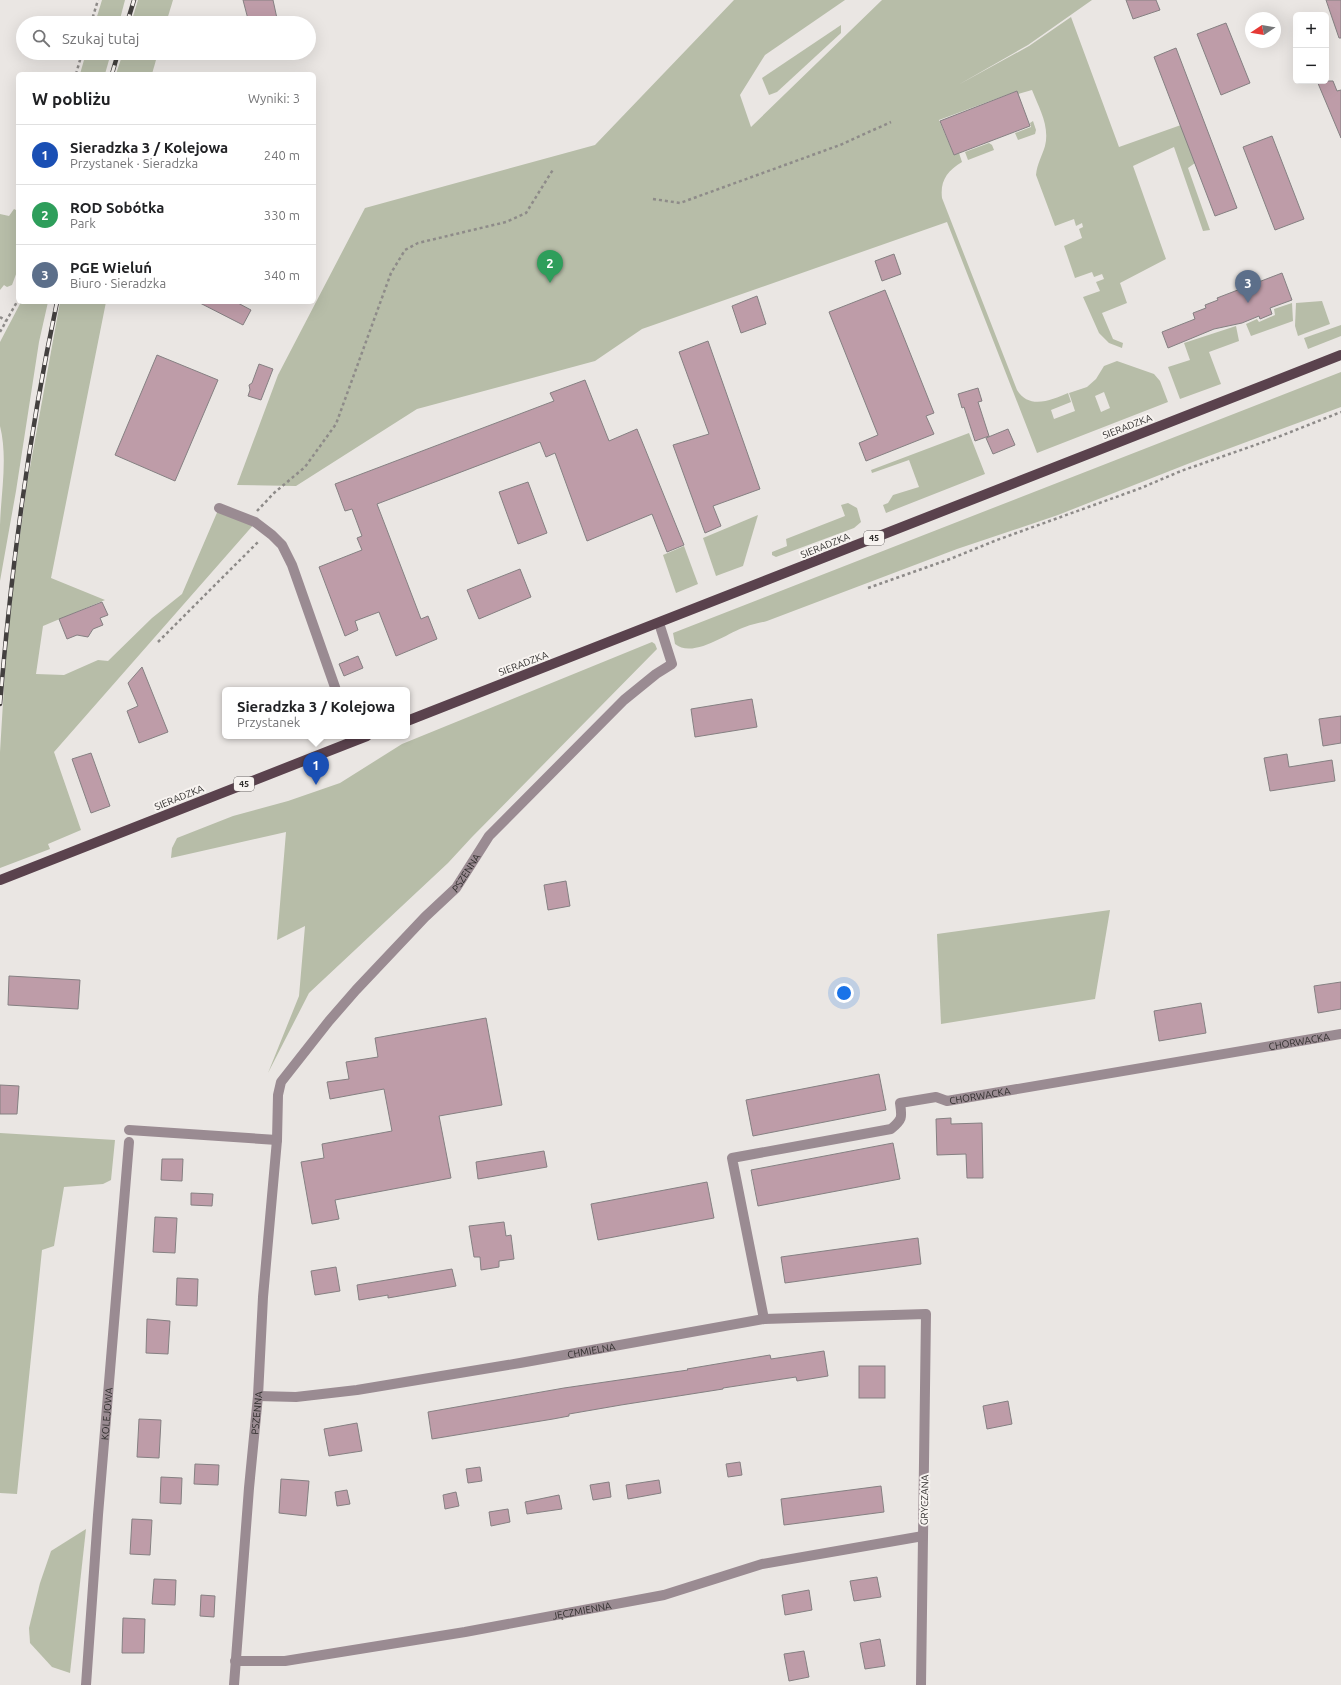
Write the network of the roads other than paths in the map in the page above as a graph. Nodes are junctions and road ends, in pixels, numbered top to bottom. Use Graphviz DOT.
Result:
graph roads {
  1 [pos="1341,355"];
  2 [pos="219,508"];
  3 [pos="659,623"];
  4 [pos="335,687"];
  5 [pos="410,720"];
  6 [pos="352,739"];
  7 [pos="0,880"];
  8 [pos="1341,1034"];
  9 [pos="129,1130"];
  10 [pos="277,1140"];
  11 [pos="128,1142"];
  12 [pos="926,1314"];
  13 [pos="764,1319"];
  14 [pos="258,1396"];
  15 [pos="923,1536"];
  16 [pos="235,1661"];
  17 [pos="86,1685"];
  18 [pos="234,1685"];
  19 [pos="921,1685"];
  1 -- 3 [label="main road, SIERADZKA / 45"];
  2 -- 4 [label="street"];
  3 -- 5 [label="main road, SIERADZKA / 45"];
  3 -- 10 [label="street, PSZENNA"];
  6 -- 7 [label="main road, SIERADZKA / 45"];
  8 -- 13 [label="street, CHORWACKA"];
  9 -- 10 [label="street"];
  10 -- 14 [label="street, PSZENNA"];
  11 -- 17 [label="street, KOLEJOWA"];
  12 -- 13 [label="street, CHMIELNA"];
  12 -- 15 [label="street, GRYCZANA"];
  13 -- 14 [label="street, CHMIELNA"];
  14 -- 16 [label="street, PSZENNA"];
  15 -- 16 [label="street, JĘCZMIENNA"];
  15 -- 19 [label="street, GRYCZANA"];
  16 -- 18 [label="street, PSZENNA"];
}
